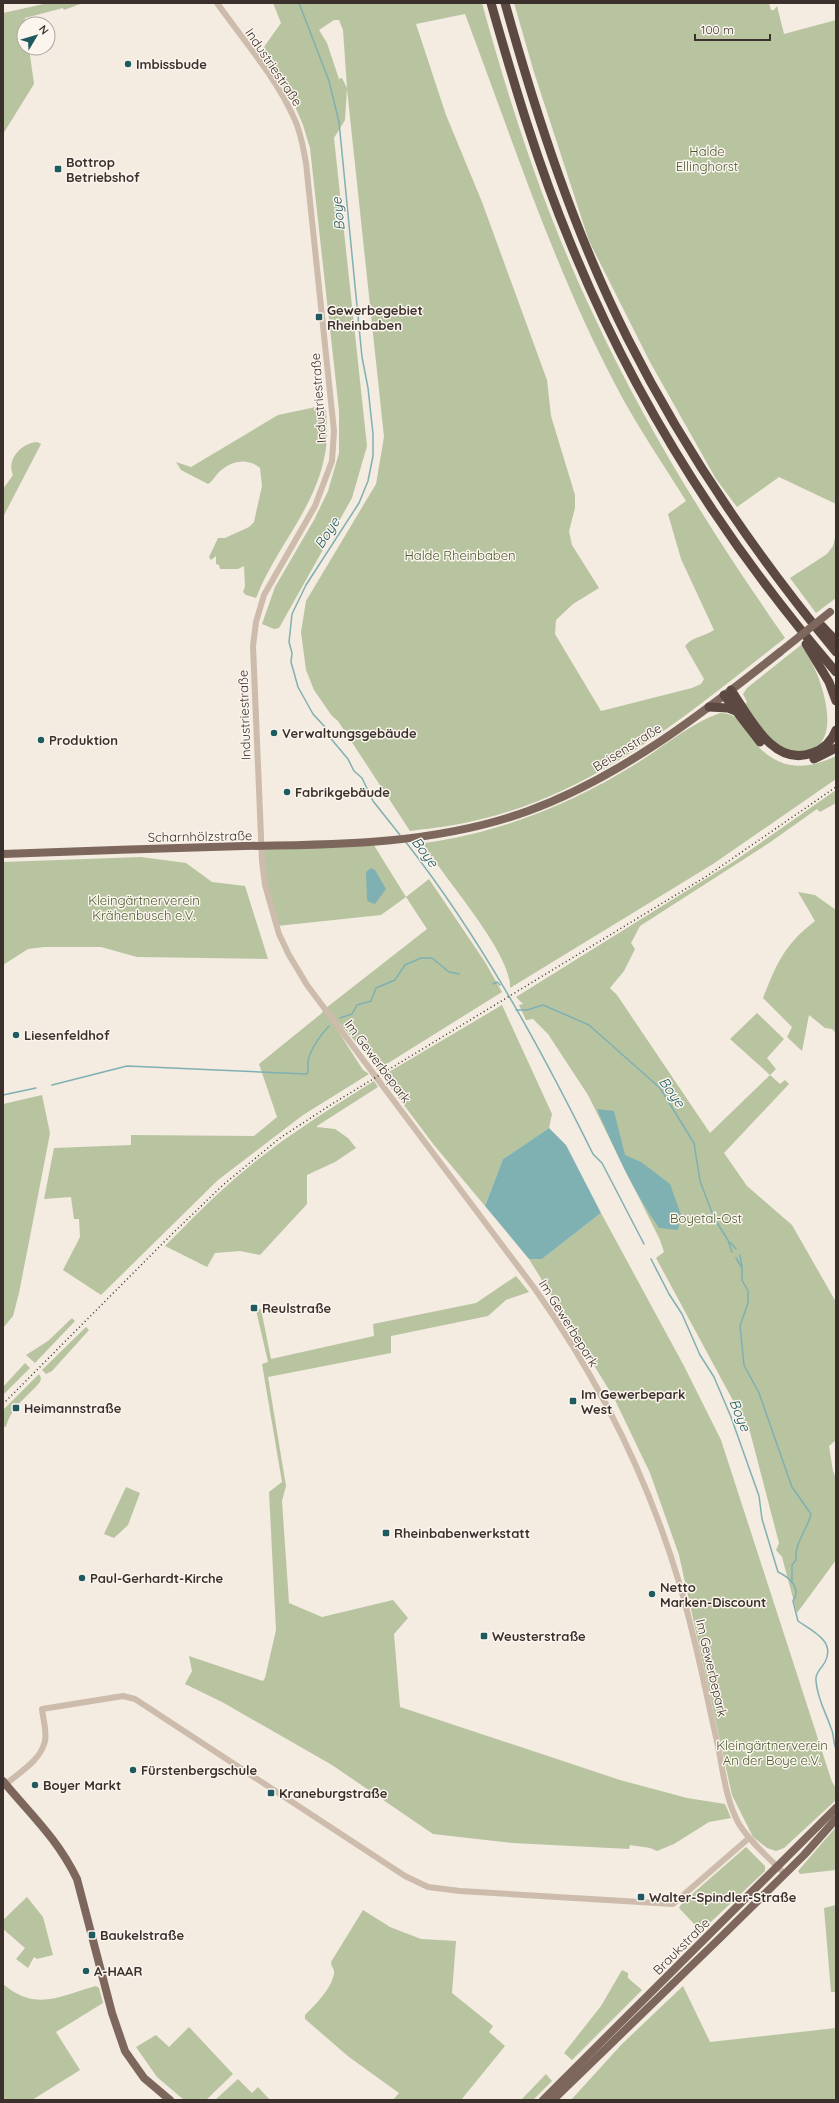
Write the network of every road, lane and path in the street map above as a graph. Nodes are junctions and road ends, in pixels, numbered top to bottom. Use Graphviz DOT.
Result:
graph roads {
  1 [pos="217,3"];
  2 [pos="491,3"];
  3 [pos="505,3"];
  4 [pos="795,602"];
  5 [pos="833,610"];
  6 [pos="798,628"];
  7 [pos="836,641"];
  8 [pos="836,652"];
  9 [pos="836,672"];
  10 [pos="727,693"];
  11 [pos="836,701"];
  12 [pos="709,707"];
  13 [pos="736,711"];
  14 [pos="836,730"];
  15 [pos="836,748"];
  16 [pos="402,838"];
  17 [pos="262,847"];
  18 [pos="3,854"];
  19 [pos="4,1782"];
  20 [pos="836,1808"];
  21 [pos="836,1820"];
  22 [pos="749,1838"];
  23 [pos="778,1866"];
  24 [pos="785,1874"];
  25 [pos="170,2100"];
  26 [pos="543,2100"];
  27 [pos="553,2100"];
  1 -- 17 [label="street, Industriestraße"];
  2 -- 6 [label="highway"];
  3 -- 4 [label="highway"];
  4 -- 7 [label="highway"];
  4 -- 8 [label="highway"];
  5 -- 10 [label="main road, Beisenstraße, bridge"];
  6 -- 9 [label="highway"];
  6 -- 11 [label="highway"];
  10 -- 12 [label="main road, Beisenstraße"];
  10 -- 13 [label="highway"];
  10 -- 14 [label="highway"];
  12 -- 13 [label="highway"];
  12 -- 16 [label="main road, Beisenstraße"];
  13 -- 15 [label="highway"];
  16 -- 17 [label="main road, Scharnhölzstraße"];
  17 -- 18 [label="main road, Scharnhölzstraße"];
  17 -- 22 [label="street, Im Gewerbepark"];
  19 -- 22 [label="street"];
  19 -- 25 [label="main road"];
  20 -- 23 [label="main road, Braukstraße"];
  21 -- 24 [label="main road, Braukstraße"];
  22 -- 23 [label="street, Im Gewerbepark"];
  23 -- 24 [label="street, Im Gewerbepark"];
  23 -- 26 [label="main road, Braukstraße"];
  24 -- 27 [label="main road, Braukstraße"];
}
